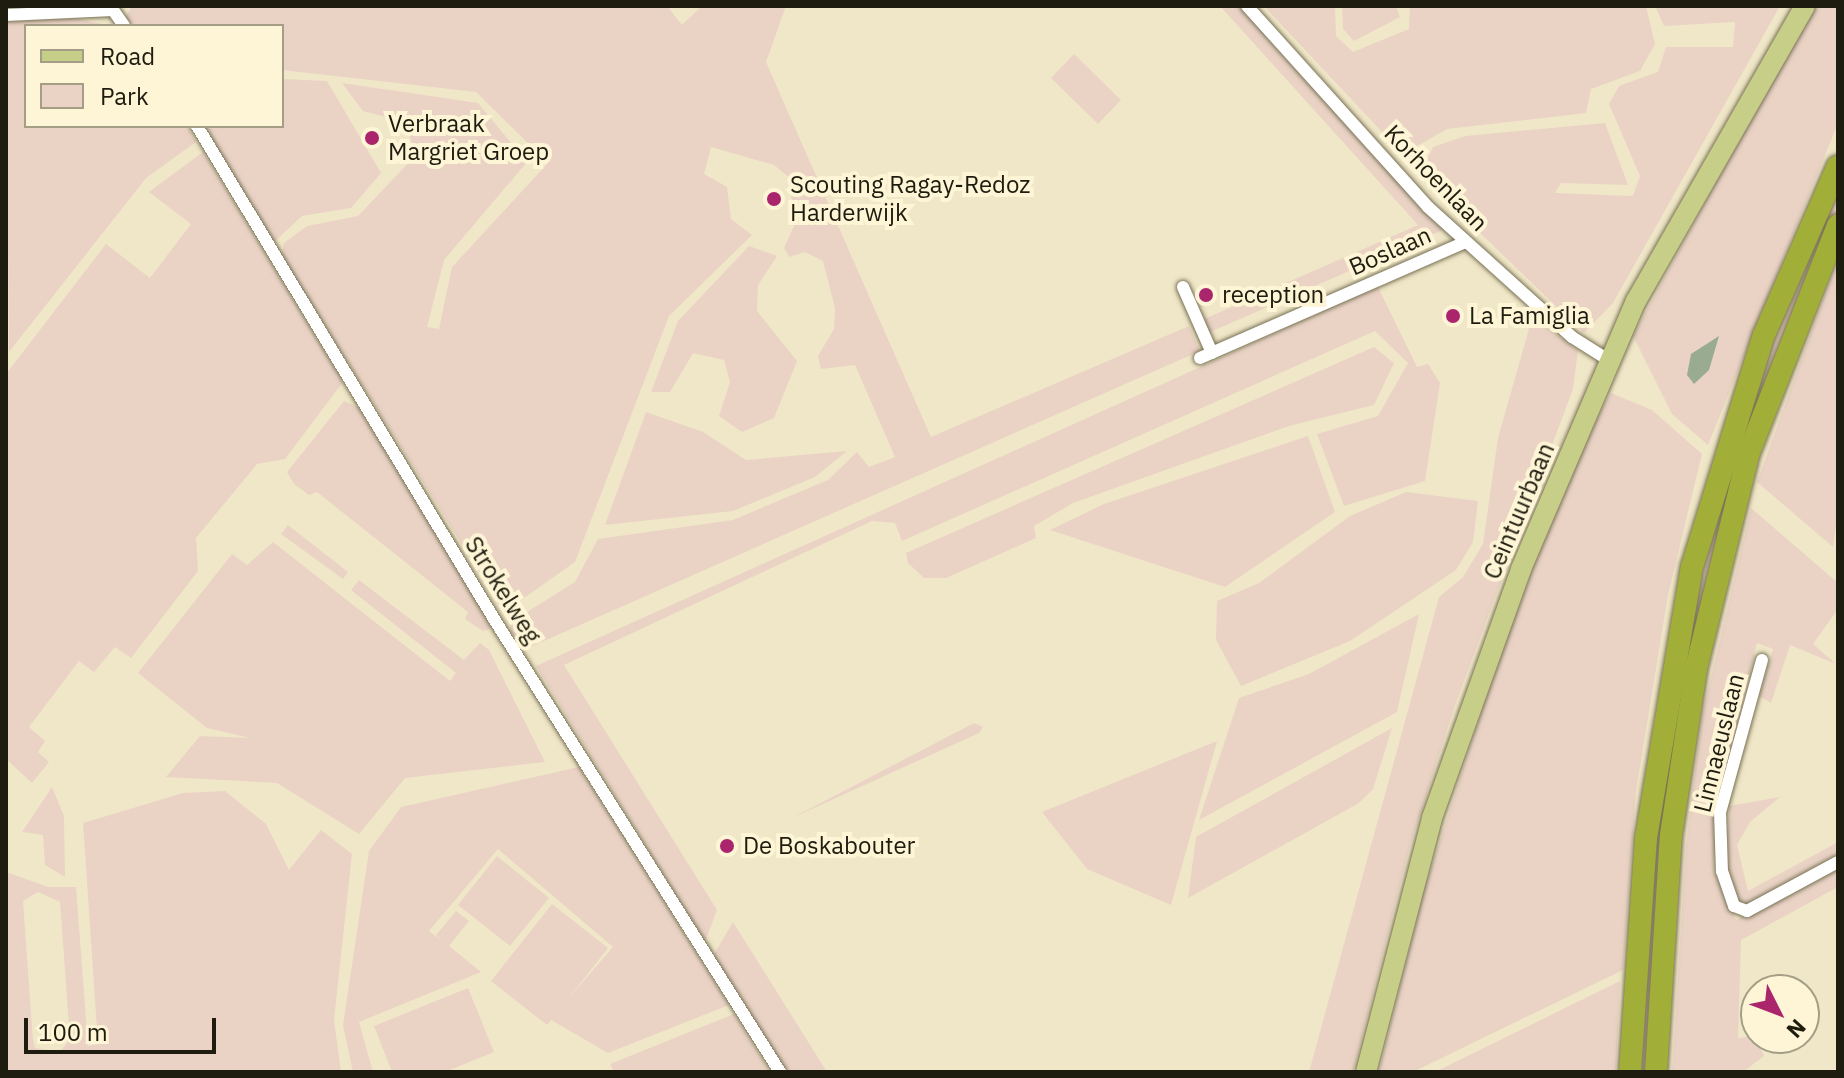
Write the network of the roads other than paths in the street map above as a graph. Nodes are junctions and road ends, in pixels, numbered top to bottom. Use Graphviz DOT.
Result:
graph roads {
  1 [pos="1247,6"];
  2 [pos="1805,6"];
  3 [pos="116,8"];
  4 [pos="6,15"];
  5 [pos="198,128"];
  6 [pos="1838,166"];
  7 [pos="1838,225"];
  8 [pos="1465,242"];
  9 [pos="1183,287"];
  10 [pos="1610,361"];
  11 [pos="1762,660"];
  12 [pos="1838,862"];
  13 [pos="780,1072"];
  14 [pos="1366,1072"];
  15 [pos="1630,1072"];
  16 [pos="1656,1072"];
  1 -- 8 [label="street, Korhoenlaan"];
  2 -- 10 [label="main road, Ceintuurbaan"];
  3 -- 4 [label="street"];
  5 -- 13 [label="street, Strokelweg"];
  6 -- 15 [label="highway"];
  7 -- 16 [label="highway"];
  8 -- 9 [label="street, Boslaan"];
  8 -- 10 [label="street, Korhoenlaan"];
  10 -- 14 [label="main road, Ceintuurbaan"];
  11 -- 12 [label="street, Linnaeuslaan"];
}
